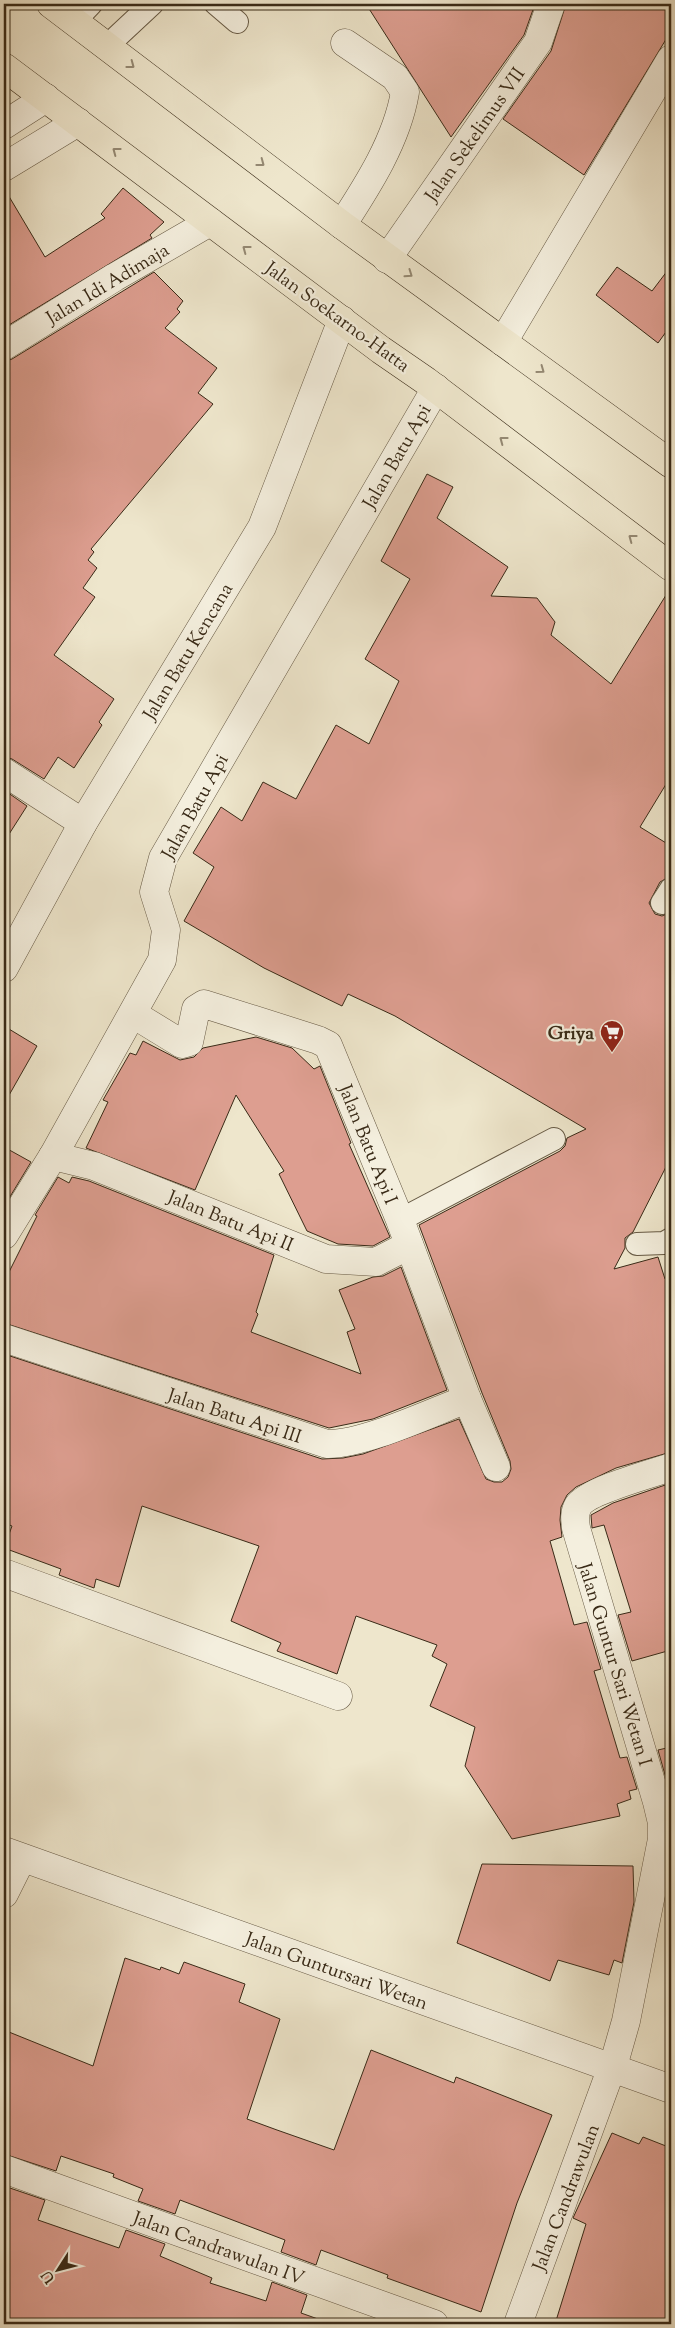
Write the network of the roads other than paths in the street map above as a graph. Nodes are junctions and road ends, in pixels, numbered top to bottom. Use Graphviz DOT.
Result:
graph roads {
  1 [pos="51,4"];
  2 [pos="152,4"];
  3 [pos="216,4"];
  4 [pos="550,4"];
  5 [pos="83,13"];
  6 [pos="237,22"];
  7 [pos="345,43"];
  8 [pos="107,46"];
  9 [pos="671,59"];
  10 [pos="4,67"];
  11 [pos="46,98"];
  12 [pos="78,122"];
  13 [pos="4,125"];
  14 [pos="4,167"];
  15 [pos="210,222"];
  16 [pos="342,225"];
  17 [pos="387,259"];
  18 [pos="342,320"];
  19 [pos="503,342"];
  20 [pos="4,346"];
  21 [pos="436,388"];
  22 [pos="671,464"];
  23 [pos="671,567"];
  24 [pos="4,772"];
  25 [pos="84,823"];
  26 [pos="4,968"];
  27 [pos="133,1014"];
  28 [pos="554,1139"];
  29 [pos="53,1156"];
  30 [pos="404,1233"];
  31 [pos="4,1235"];
  32 [pos="671,1239"];
  33 [pos="637,1244"];
  34 [pos="4,1338"];
  35 [pos="467,1399"];
  36 [pos="496,1466"];
  37 [pos="671,1466"];
  38 [pos="4,1573"];
  39 [pos="338,1696"];
  40 [pos="13,1854"];
  41 [pos="4,1894"];
  42 [pos="614,2062"];
  43 [pos="671,2089"];
  44 [pos="4,2169"];
  45 [pos="434,2324"];
  46 [pos="518,2324"];
  1 -- 5 [label="highway"];
  2 -- 8 [label="lane"];
  3 -- 6 [label="lane"];
  4 -- 17 [label="street, Jalan Sekelimus VII"];
  5 -- 8 [label="highway"];
  7 -- 16 [label="street"];
  8 -- 16 [label="highway, one-way"];
  9 -- 19 [label="street"];
  10 -- 11 [label="highway, Jalan Soekarno-Hatta"];
  11 -- 12 [label="highway, Jalan Soekarno-Hatta"];
  11 -- 13 [label="street"];
  12 -- 14 [label="street"];
  15 -- 12 [label="highway, Jalan Soekarno-Hatta, one-way"];
  18 -- 15 [label="highway, Jalan Soekarno-Hatta, one-way"];
  15 -- 20 [label="street, Jalan Idi Adimaja"];
  16 -- 17 [label="highway"];
  17 -- 19 [label="highway, one-way"];
  18 -- 21 [label="highway, Jalan Soekarno-Hatta"];
  18 -- 25 [label="street, Jalan Batu Kencana"];
  19 -- 22 [label="highway, one-way"];
  23 -- 21 [label="highway, Jalan Soekarno-Hatta, one-way"];
  21 -- 27 [label="street, Jalan Batu Api"];
  24 -- 25 [label="street"];
  25 -- 26 [label="street, Jalan Batu Kencana"];
  27 -- 29 [label="street, Jalan Batu Api"];
  27 -- 30 [label="street, Jalan Batu Api I"];
  28 -- 30 [label="lane"];
  29 -- 30 [label="street, Jalan Batu Api II"];
  29 -- 31 [label="street, Jalan Batu Api"];
  30 -- 35 [label="street, Jalan Batu Api I"];
  32 -- 33 [label="lane"];
  34 -- 35 [label="street, Jalan Batu Api III"];
  35 -- 36 [label="street, Jalan Batu Api I"];
  37 -- 42 [label="street, Jalan Guntur Sari Wetan I"];
  38 -- 39 [label="street"];
  40 -- 41 [label="street"];
  40 -- 42 [label="street, Jalan Guntursari Wetan"];
  42 -- 43 [label="street, Jalan Guntursari Wetan"];
  42 -- 46 [label="street, Jalan Candrawulan"];
  44 -- 45 [label="street, Jalan Candrawulan IV"];
}
